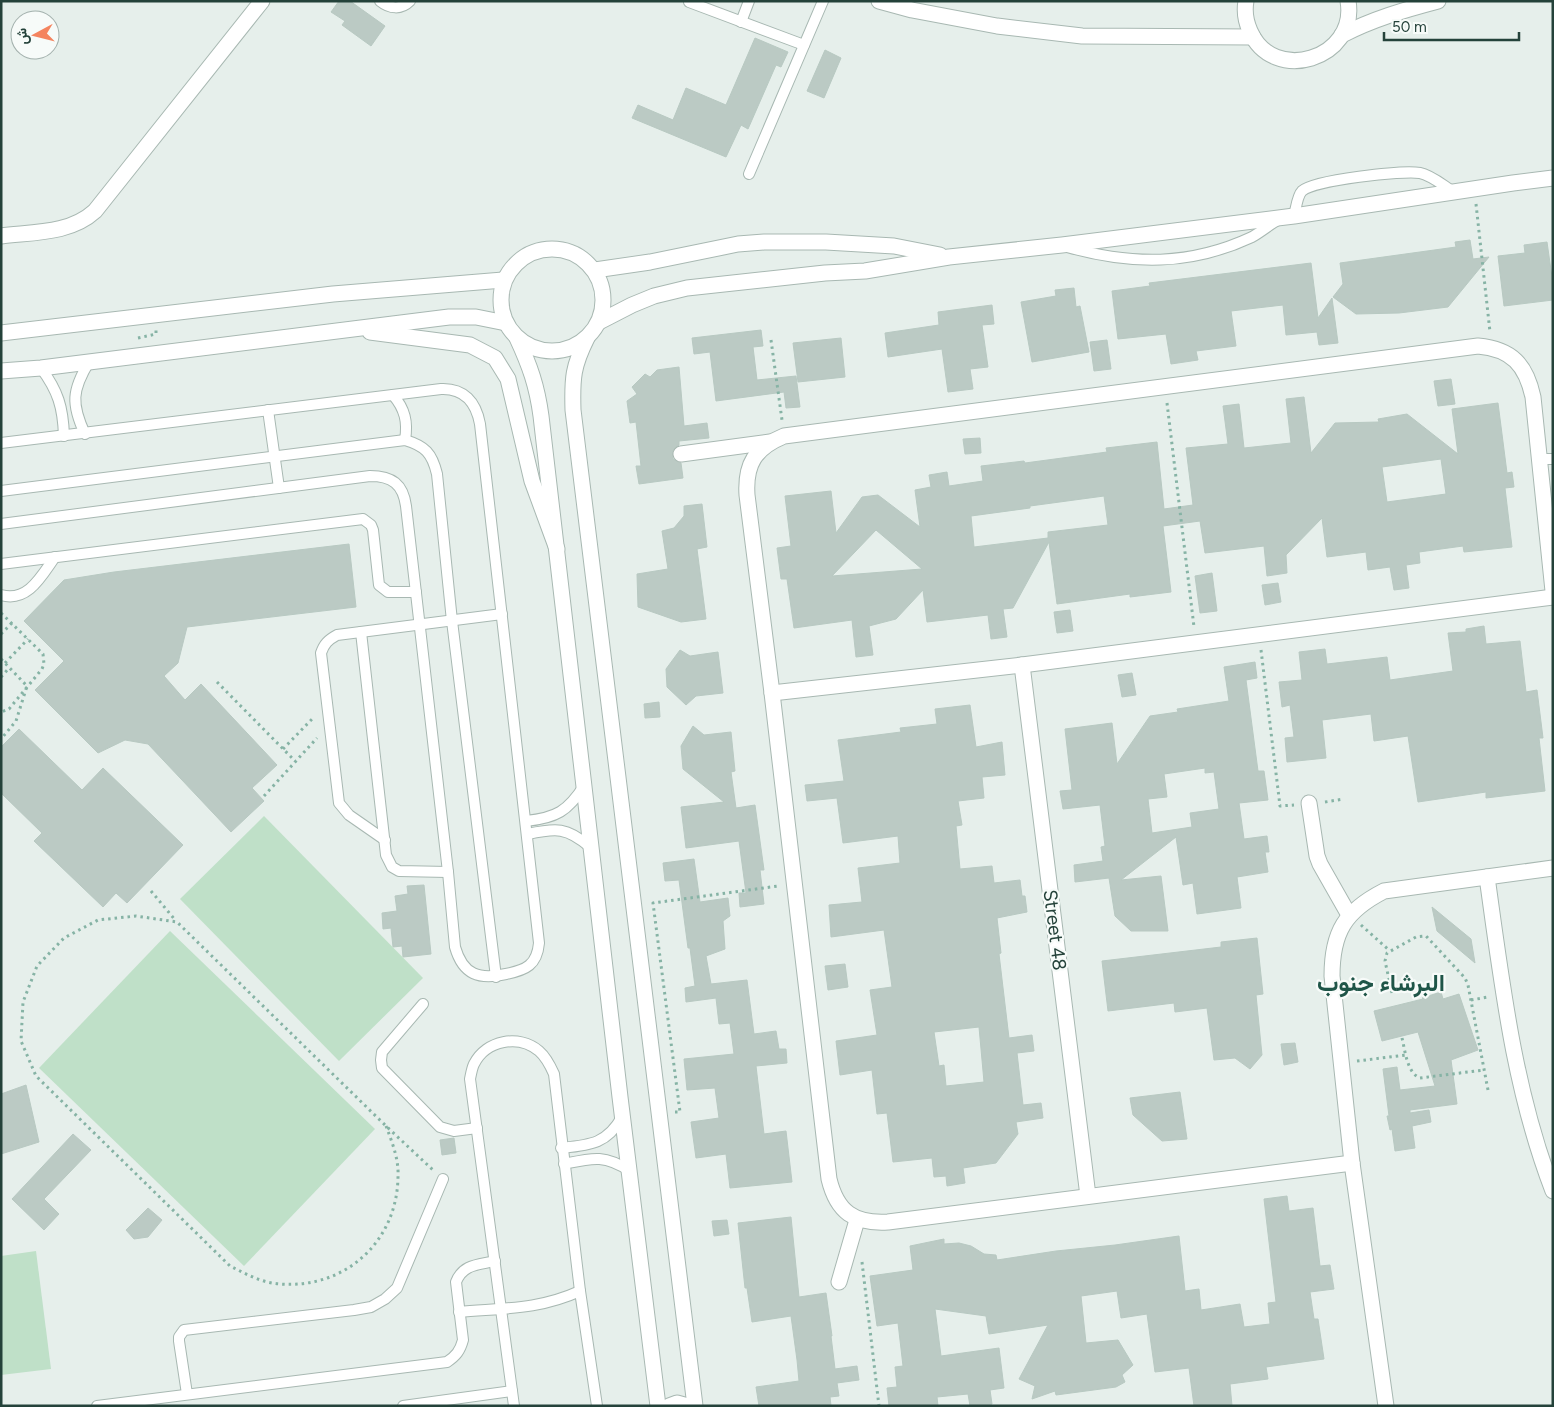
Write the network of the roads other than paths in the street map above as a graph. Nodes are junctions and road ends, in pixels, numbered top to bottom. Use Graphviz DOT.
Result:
graph roads {
  1 [pos="262,1"];
  2 [pos="380,1"];
  3 [pos="410,1"];
  4 [pos="748,1"];
  5 [pos="823,1"];
  6 [pos="879,1"];
  7 [pos="1246,1"];
  8 [pos="1348,1"];
  9 [pos="1438,1"];
  10 [pos="689,2"];
  11 [pos="741,22"];
  12 [pos="1342,35"];
  13 [pos="1253,37"];
  14 [pos="804,45"];
  15 [pos="749,174"];
  16 [pos="1553,178"];
  17 [pos="1454,192"];
  18 [pos="1287,217"];
  19 [pos="1,236"];
  20 [pos="1062,245"];
  21 [pos="949,257"];
  22 [pos="595,270"];
  23 [pos="503,280"];
  24 [pos="599,322"];
  25 [pos="506,323"];
  26 [pos="346,329"];
  27 [pos="1,333"];
  28 [pos="517,338"];
  29 [pos="587,338"];
  30 [pos="89,362"];
  31 [pos="41,368"];
  32 [pos="1,371"];
  33 [pos="393,395"];
  34 [pos="268,410"];
  35 [pos="85,434"];
  36 [pos="64,436"];
  37 [pos="777,439"];
  38 [pos="404,440"];
  39 [pos="1,443"];
  40 [pos="681,454"];
  41 [pos="275,456"];
  42 [pos="1546,459"];
  43 [pos="279,488"];
  44 [pos="1,491"];
  45 [pos="1,524"];
  46 [pos="556,549"];
  47 [pos="55,557"];
  48 [pos="1,564"];
  49 [pos="1553,591"];
  50 [pos="416,592"];
  51 [pos="3,594"];
  52 [pos="1553,598"];
  53 [pos="502,614"];
  54 [pos="452,621"];
  55 [pos="419,625"];
  56 [pos="360,632"];
  57 [pos="1022,665"];
  58 [pos="772,693"];
  59 [pos="584,786"];
  60 [pos="1309,804"];
  61 [pos="526,821"];
  62 [pos="528,834"];
  63 [pos="385,840"];
  64 [pos="590,847"];
  65 [pos="1553,868"];
  66 [pos="448,872"];
  67 [pos="1487,877"];
  68 [pos="1349,915"];
  69 [pos="496,977"];
  70 [pos="423,1004"];
  71 [pos="622,1117"];
  72 [pos="477,1128"];
  73 [pos="561,1148"];
  74 [pos="1352,1163"];
  75 [pos="564,1164"];
  76 [pos="630,1171"];
  77 [pos="443,1179"];
  78 [pos="1553,1191"];
  79 [pos="1088,1196"];
  80 [pos="857,1220"];
  81 [pos="495,1261"];
  82 [pos="839,1282"];
  83 [pos="580,1291"];
  84 [pos="500,1308"];
  85 [pos="459,1312"];
  86 [pos="512,1391"];
  87 [pos="187,1394"];
  88 [pos="97,1406"];
  89 [pos="402,1406"];
  90 [pos="514,1406"];
  91 [pos="597,1406"];
  92 [pos="658,1406"];
  93 [pos="669,1406"];
  94 [pos="688,1406"];
  95 [pos="695,1406"];
  96 [pos="1386,1406"];
  1 -- 19 [label="street"];
  2 -- 3 [label="lane"];
  4 -- 11 [label="lane"];
  5 -- 14 [label="lane"];
  6 -- 13 [label="street"];
  7 -- 13 [label="street"];
  8 -- 12 [label="street"];
  9 -- 12 [label="street"];
  10 -- 11 [label="lane"];
  11 -- 14 [label="lane"];
  12 -- 13 [label="street"];
  14 -- 15 [label="lane"];
  16 -- 17 [label="street"];
  17 -- 18 [label="street"];
  17 -- 18 [label="lane"];
  18 -- 20 [label="street"];
  18 -- 20 [label="lane"];
  20 -- 21 [label="street"];
  21 -- 22 [label="street"];
  21 -- 24 [label="street"];
  22 -- 23 [label="street"];
  22 -- 24 [label="street"];
  23 -- 25 [label="street"];
  23 -- 27 [label="street"];
  24 -- 29 [label="street"];
  25 -- 26 [label="street"];
  25 -- 28 [label="street"];
  26 -- 30 [label="street"];
  26 -- 46 [label="street"];
  28 -- 29 [label="street"];
  28 -- 46 [label="street"];
  29 -- 95 [label="street"];
  30 -- 31 [label="street"];
  30 -- 35 [label="lane"];
  31 -- 32 [label="street"];
  31 -- 36 [label="lane"];
  33 -- 34 [label="lane"];
  33 -- 38 [label="lane"];
  33 -- 53 [label="lane"];
  34 -- 35 [label="lane"];
  34 -- 41 [label="lane"];
  35 -- 36 [label="lane"];
  36 -- 39 [label="lane"];
  37 -- 40 [label="street"];
  37 -- 42 [label="street"];
  37 -- 58 [label="street"];
  38 -- 41 [label="lane"];
  38 -- 54 [label="lane"];
  41 -- 43 [label="lane"];
  41 -- 44 [label="lane"];
  42 -- 49 [label="street"];
  43 -- 45 [label="lane"];
  43 -- 50 [label="lane"];
  46 -- 59 [label="street"];
  47 -- 48 [label="lane"];
  47 -- 50 [label="lane"];
  47 -- 51 [label="lane"];
  50 -- 55 [label="lane"];
  52 -- 57 [label="street"];
  53 -- 54 [label="lane"];
  53 -- 61 [label="lane"];
  54 -- 55 [label="lane"];
  54 -- 69 [label="lane"];
  55 -- 56 [label="lane"];
  55 -- 66 [label="lane"];
  56 -- 63 [label="lane"];
  56 -- 63 [label="lane"];
  57 -- 58 [label="street"];
  57 -- 79 [label="street, Street 48"];
  58 -- 80 [label="street"];
  59 -- 61 [label="lane"];
  59 -- 64 [label="street"];
  60 -- 68 [label="street"];
  61 -- 62 [label="lane"];
  62 -- 64 [label="lane"];
  62 -- 69 [label="lane"];
  63 -- 66 [label="lane"];
  64 -- 71 [label="street"];
  65 -- 67 [label="street"];
  66 -- 69 [label="lane"];
  67 -- 68 [label="street"];
  67 -- 78 [label="street"];
  68 -- 74 [label="street"];
  70 -- 72 [label="lane"];
  71 -- 73 [label="lane"];
  71 -- 76 [label="street"];
  72 -- 73 [label="lane"];
  72 -- 81 [label="lane"];
  73 -- 75 [label="lane"];
  74 -- 79 [label="street"];
  74 -- 96 [label="street"];
  75 -- 76 [label="lane"];
  75 -- 83 [label="lane"];
  76 -- 92 [label="street"];
  77 -- 87 [label="lane"];
  79 -- 80 [label="street"];
  80 -- 82 [label="street"];
  81 -- 84 [label="lane"];
  81 -- 85 [label="lane"];
  83 -- 84 [label="lane"];
  83 -- 91 [label="lane"];
  84 -- 85 [label="lane"];
  84 -- 86 [label="lane"];
  85 -- 87 [label="lane"];
  86 -- 89 [label="lane"];
  86 -- 90 [label="lane"];
  87 -- 88 [label="lane"];
  93 -- 94 [label="street"];
}
